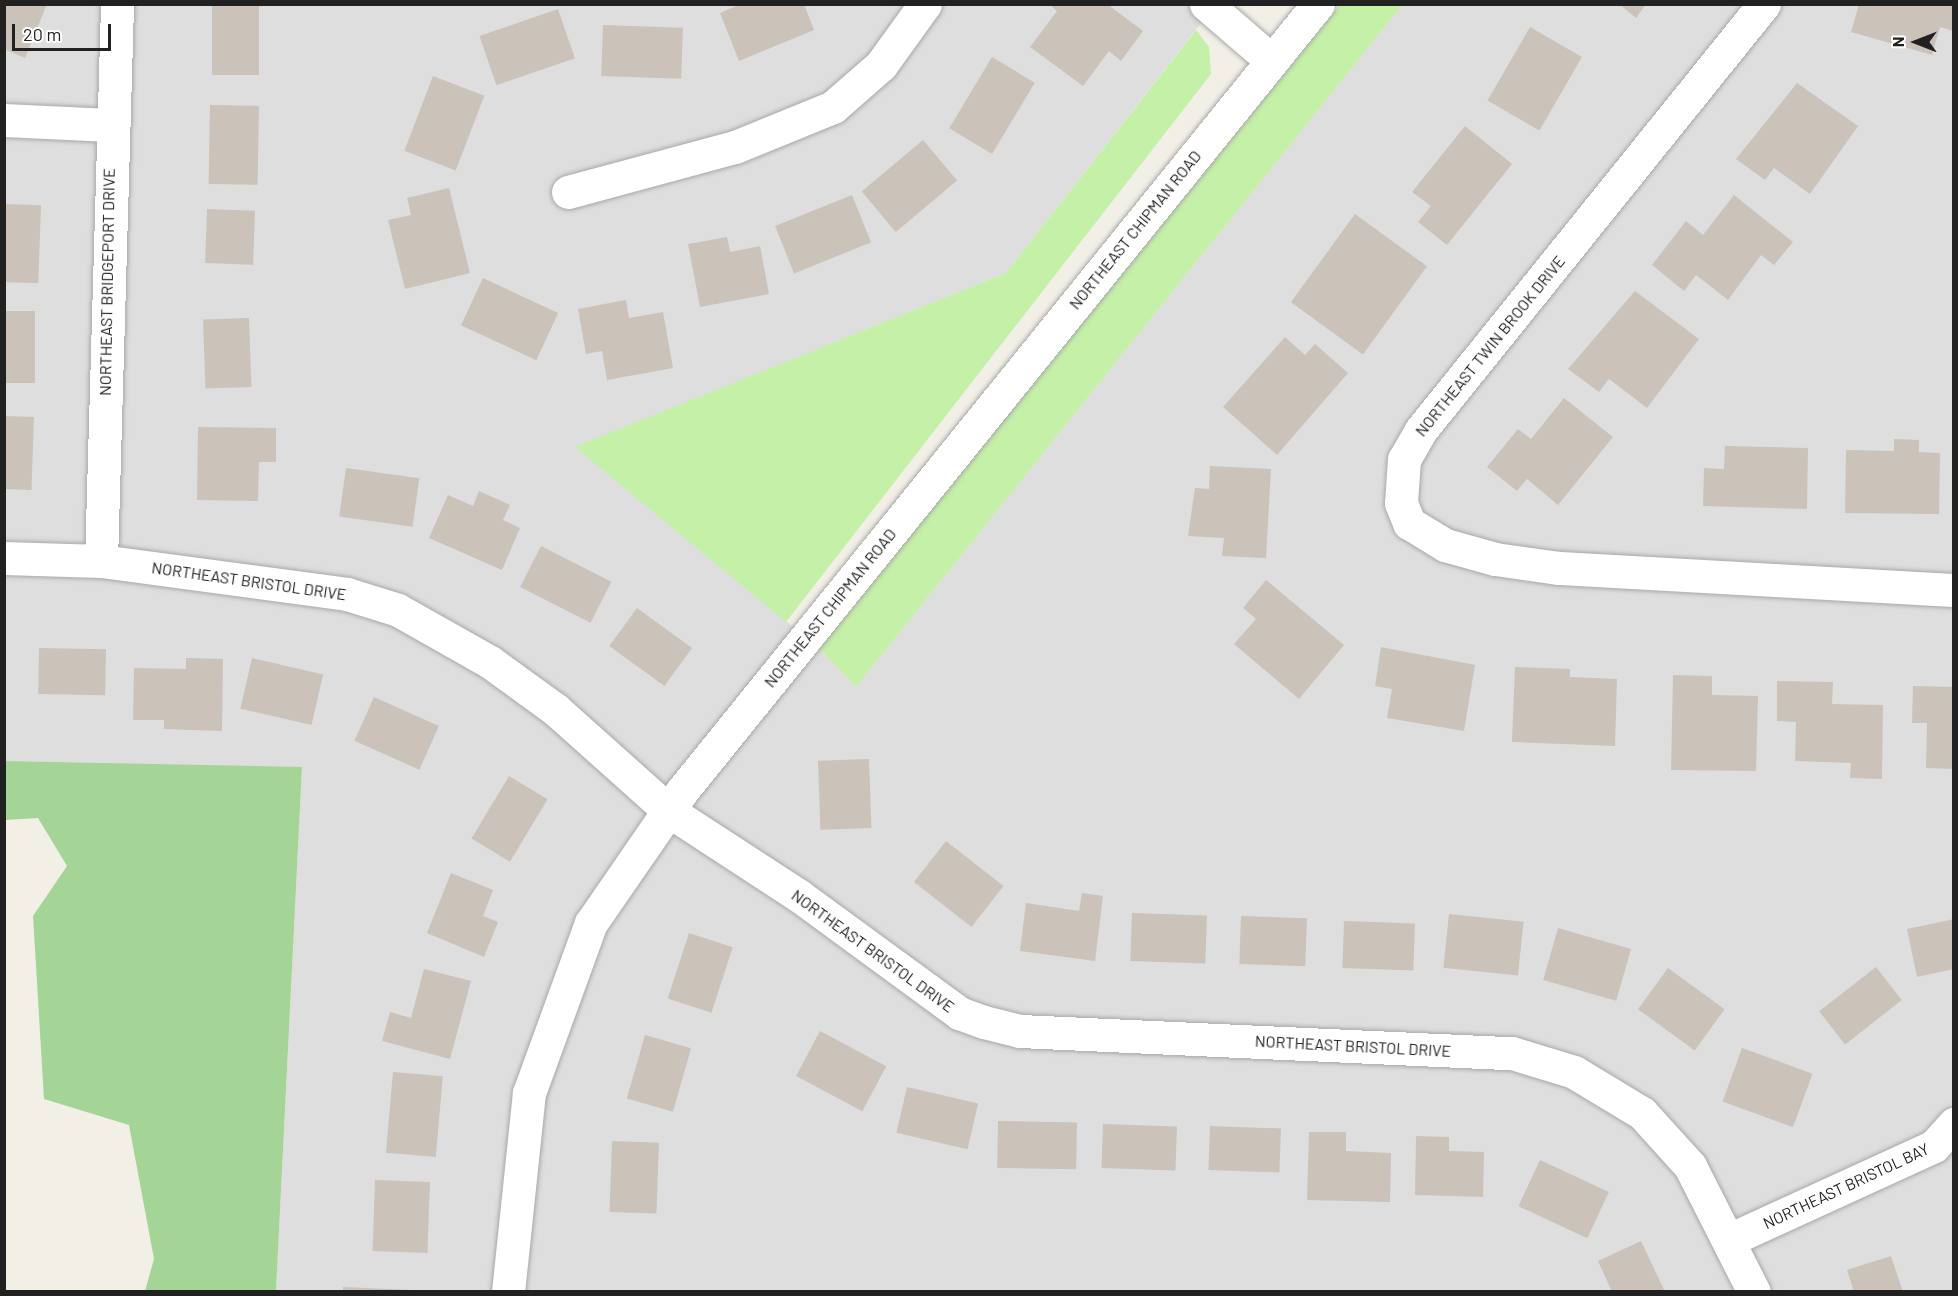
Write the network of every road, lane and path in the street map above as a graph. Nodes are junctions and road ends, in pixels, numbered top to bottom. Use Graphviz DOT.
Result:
graph roads {
  1 [pos="117,4"];
  2 [pos="925,4"];
  3 [pos="1206,4"];
  4 [pos="1318,4"];
  5 [pos="1764,4"];
  6 [pos="1272,61"];
  7 [pos="4,120"];
  8 [pos="110,125"];
  9 [pos="568,192"];
  10 [pos="4,558"];
  11 [pos="101,561"];
  12 [pos="1953,590"];
  13 [pos="669,811"];
  14 [pos="1953,1124"];
  15 [pos="1731,1239"];
  16 [pos="508,1292"];
  17 [pos="1755,1292"];
  1 -- 8 [label="street, NORTHEAST BRIDGEPORT DRIVE"];
  2 -- 9 [label="street"];
  3 -- 6 [label="street"];
  4 -- 6 [label="street, NORTHEAST CHIPMAN ROAD"];
  5 -- 12 [label="street, NORTHEAST TWIN BROOK DRIVE"];
  6 -- 13 [label="street, NORTHEAST CHIPMAN ROAD"];
  7 -- 8 [label="street"];
  8 -- 11 [label="street, NORTHEAST BRIDGEPORT DRIVE"];
  10 -- 11 [label="street, NORTHEAST BRISTOL DRIVE"];
  11 -- 13 [label="street, NORTHEAST BRISTOL DRIVE"];
  13 -- 15 [label="street, NORTHEAST BRISTOL DRIVE"];
  13 -- 16 [label="street, NORTHEAST CHIPMAN ROAD"];
  14 -- 15 [label="street, NORTHEAST BRISTOL BAY"];
  15 -- 17 [label="street, NORTHEAST BRISTOL DRIVE"];
}
